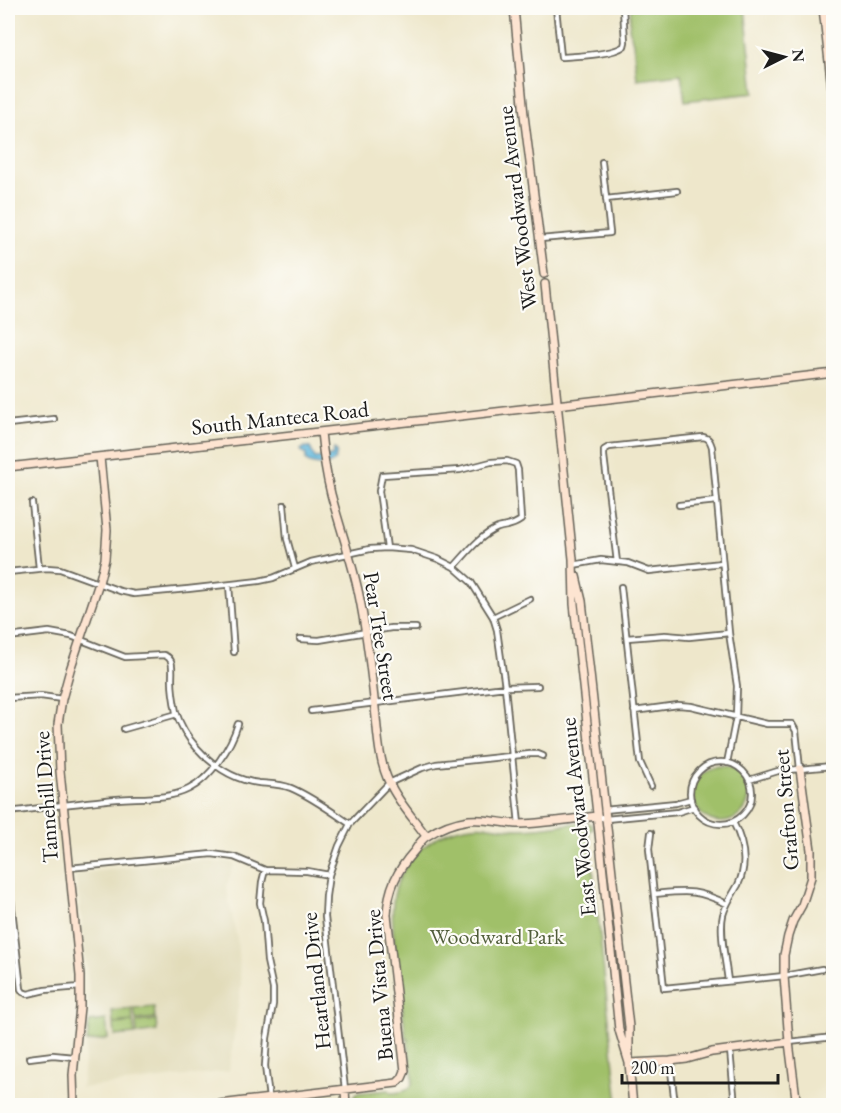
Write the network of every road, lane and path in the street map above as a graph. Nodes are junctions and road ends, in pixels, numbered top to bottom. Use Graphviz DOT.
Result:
graph roads {
  1 [pos="514,8"];
  2 [pos="556,8"];
  3 [pos="623,8"];
  4 [pos="823,8"];
  5 [pos="834,107"];
  6 [pos="602,162"];
  7 [pos="677,191"];
  8 [pos="606,199"];
  9 [pos="540,239"];
  10 [pos="544,274"];
  11 [pos="545,284"];
  12 [pos="834,373"];
  13 [pos="557,405"];
  14 [pos="54,418"];
  15 [pos="8,424"];
  16 [pos="321,432"];
  17 [pos="100,457"];
  18 [pos="8,467"];
  19 [pos="717,501"];
  20 [pos="32,503"];
  21 [pos="284,505"];
  22 [pos="679,505"];
  23 [pos="387,548"];
  24 [pos="349,553"];
  25 [pos="617,562"];
  26 [pos="722,563"];
  27 [pos="573,565"];
  28 [pos="296,567"];
  29 [pos="454,567"];
  30 [pos="39,568"];
  31 [pos="8,572"];
  32 [pos="99,583"];
  33 [pos="229,585"];
  34 [pos="621,587"];
  35 [pos="530,599"];
  36 [pos="493,617"];
  37 [pos="416,628"];
  38 [pos="366,632"];
  39 [pos="729,633"];
  40 [pos="8,637"];
  41 [pos="627,638"];
  42 [pos="300,639"];
  43 [pos="80,640"];
  44 [pos="234,652"];
  45 [pos="538,686"];
  46 [pos="505,687"];
  47 [pos="8,698"];
  48 [pos="62,699"];
  49 [pos="375,703"];
  50 [pos="311,711"];
  51 [pos="634,711"];
  52 [pos="177,714"];
  53 [pos="736,717"];
  54 [pos="238,724"];
  55 [pos="124,729"];
  56 [pos="543,756"];
  57 [pos="512,757"];
  58 [pos="727,763"];
  59 [pos="215,766"];
  60 [pos="832,766"];
  61 [pos="800,769"];
  62 [pos="749,780"];
  63 [pos="389,783"];
  64 [pos="651,786"];
  65 [pos="691,799"];
  66 [pos="64,806"];
  67 [pos="694,807"];
  68 [pos="605,810"];
  69 [pos="8,814"];
  70 [pos="597,816"];
  71 [pos="606,819"];
  72 [pos="733,822"];
  73 [pos="350,824"];
  74 [pos="519,824"];
  75 [pos="651,833"];
  76 [pos="426,836"];
  77 [pos="69,868"];
  78 [pos="266,870"];
  79 [pos="8,873"];
  80 [pos="329,875"];
  81 [pos="654,894"];
  82 [pos="727,904"];
  83 [pos="822,969"];
  84 [pos="784,976"];
  85 [pos="728,981"];
  86 [pos="80,987"];
  87 [pos="834,1037"];
  88 [pos="789,1042"];
  89 [pos="730,1050"];
  90 [pos="74,1057"];
  91 [pos="29,1058"];
  92 [pos="670,1061"];
  93 [pos="629,1063"];
  94 [pos="345,1089"];
  95 [pos="269,1102"];
  96 [pos="74,1106"];
  97 [pos="203,1106"];
  98 [pos="346,1106"];
  99 [pos="633,1106"];
  100 [pos="675,1106"];
  101 [pos="735,1106"];
  102 [pos="797,1106"];
  1 -- 9 [label="street, West Woodward Avenue"];
  2 -- 3 [label="street"];
  4 -- 5 [label="street"];
  6 -- 8 [label="street"];
  7 -- 8 [label="street"];
  8 -- 9 [label="street"];
  9 -- 10 [label="street, West Woodward Avenue"];
  10 -- 11 [label="street, West Woodward Avenue"];
  11 -- 13 [label="street, West Woodward Avenue"];
  12 -- 13 [label="street, South Manteca Road"];
  13 -- 16 [label="street, South Manteca Road"];
  13 -- 27 [label="street, East Woodward Avenue"];
  14 -- 15 [label="street"];
  16 -- 17 [label="street, South Manteca Road"];
  16 -- 24 [label="street, Pear Tree Street"];
  17 -- 18 [label="street, South Manteca Road"];
  17 -- 32 [label="street, Tannehill Drive"];
  19 -- 22 [label="street"];
  19 -- 25 [label="street"];
  19 -- 26 [label="street"];
  20 -- 30 [label="street"];
  21 -- 28 [label="street"];
  23 -- 24 [label="street"];
  23 -- 29 [label="street"];
  23 -- 29 [label="street"];
  24 -- 28 [label="street"];
  24 -- 38 [label="street, Pear Tree Street"];
  25 -- 26 [label="street"];
  25 -- 27 [label="street"];
  26 -- 39 [label="street"];
  27 -- 68 [label="street, East Woodward Avenue"];
  27 -- 70 [label="street, East Woodward Avenue"];
  28 -- 33 [label="street"];
  29 -- 36 [label="street"];
  30 -- 31 [label="street"];
  30 -- 32 [label="street"];
  32 -- 33 [label="street"];
  32 -- 43 [label="street, Tannehill Drive"];
  33 -- 44 [label="street"];
  34 -- 41 [label="street"];
  35 -- 36 [label="street"];
  36 -- 46 [label="street"];
  37 -- 38 [label="street"];
  38 -- 42 [label="street"];
  38 -- 49 [label="street, Pear Tree Street"];
  39 -- 41 [label="street"];
  39 -- 53 [label="street"];
  40 -- 43 [label="street"];
  41 -- 51 [label="street"];
  43 -- 48 [label="street, Tannehill Drive"];
  43 -- 52 [label="street"];
  45 -- 46 [label="street"];
  46 -- 49 [label="street"];
  46 -- 57 [label="street"];
  47 -- 48 [label="street"];
  48 -- 66 [label="street, Tannehill Drive"];
  49 -- 50 [label="street"];
  49 -- 63 [label="street, Pear Tree Street"];
  51 -- 53 [label="street"];
  51 -- 64 [label="street"];
  52 -- 55 [label="street"];
  52 -- 59 [label="street"];
  53 -- 58 [label="street"];
  53 -- 61 [label="street, Grafton Street"];
  54 -- 59 [label="street"];
  56 -- 57 [label="street, Heartland Drive"];
  57 -- 63 [label="street, Heartland Drive"];
  57 -- 74 [label="street"];
  58 -- 62 [label="street"];
  58 -- 65 [label="street"];
  59 -- 66 [label="street"];
  59 -- 73 [label="street"];
  60 -- 61 [label="street"];
  61 -- 62 [label="street"];
  61 -- 84 [label="street, Grafton Street"];
  62 -- 72 [label="street"];
  63 -- 73 [label="street, Heartland Drive"];
  63 -- 76 [label="street, Pear Tree Street"];
  65 -- 67 [label="street"];
  65 -- 68 [label="street"];
  66 -- 69 [label="street"];
  66 -- 77 [label="street, Tannehill Drive"];
  67 -- 71 [label="street, Buena Vista Drive"];
  67 -- 72 [label="street"];
  68 -- 70 [label="street"];
  68 -- 71 [label="street, East Woodward Avenue"];
  70 -- 71 [label="street, Buena Vista Drive"];
  70 -- 74 [label="street, Buena Vista Drive"];
  70 -- 93 [label="street, East Woodward Avenue"];
  71 -- 93 [label="street, East Woodward Avenue"];
  72 -- 82 [label="street"];
  73 -- 80 [label="street, Heartland Drive"];
  74 -- 76 [label="street, Buena Vista Drive"];
  75 -- 81 [label="street"];
  76 -- 94 [label="street, Buena Vista Drive"];
  77 -- 78 [label="street"];
  77 -- 86 [label="street, Tannehill Drive"];
  78 -- 80 [label="street"];
  78 -- 95 [label="street"];
  79 -- 86 [label="street"];
  80 -- 94 [label="street, Heartland Drive"];
  81 -- 82 [label="street"];
  81 -- 85 [label="street"];
  82 -- 85 [label="street"];
  83 -- 84 [label="street"];
  84 -- 85 [label="street"];
  84 -- 88 [label="street, Grafton Street"];
  86 -- 90 [label="street, Tannehill Drive"];
  87 -- 88 [label="street"];
  88 -- 89 [label="street"];
  88 -- 102 [label="street, Grafton Street"];
  89 -- 92 [label="street"];
  89 -- 101 [label="street"];
  90 -- 91 [label="street"];
  90 -- 96 [label="street, Tannehill Drive"];
  92 -- 93 [label="street"];
  92 -- 100 [label="street"];
  93 -- 99 [label="street, East Woodward Avenue"];
  94 -- 95 [label="street, Buena Vista Drive"];
  94 -- 98 [label="street, Heartland Drive"];
  95 -- 97 [label="street, Buena Vista Drive"];
}
